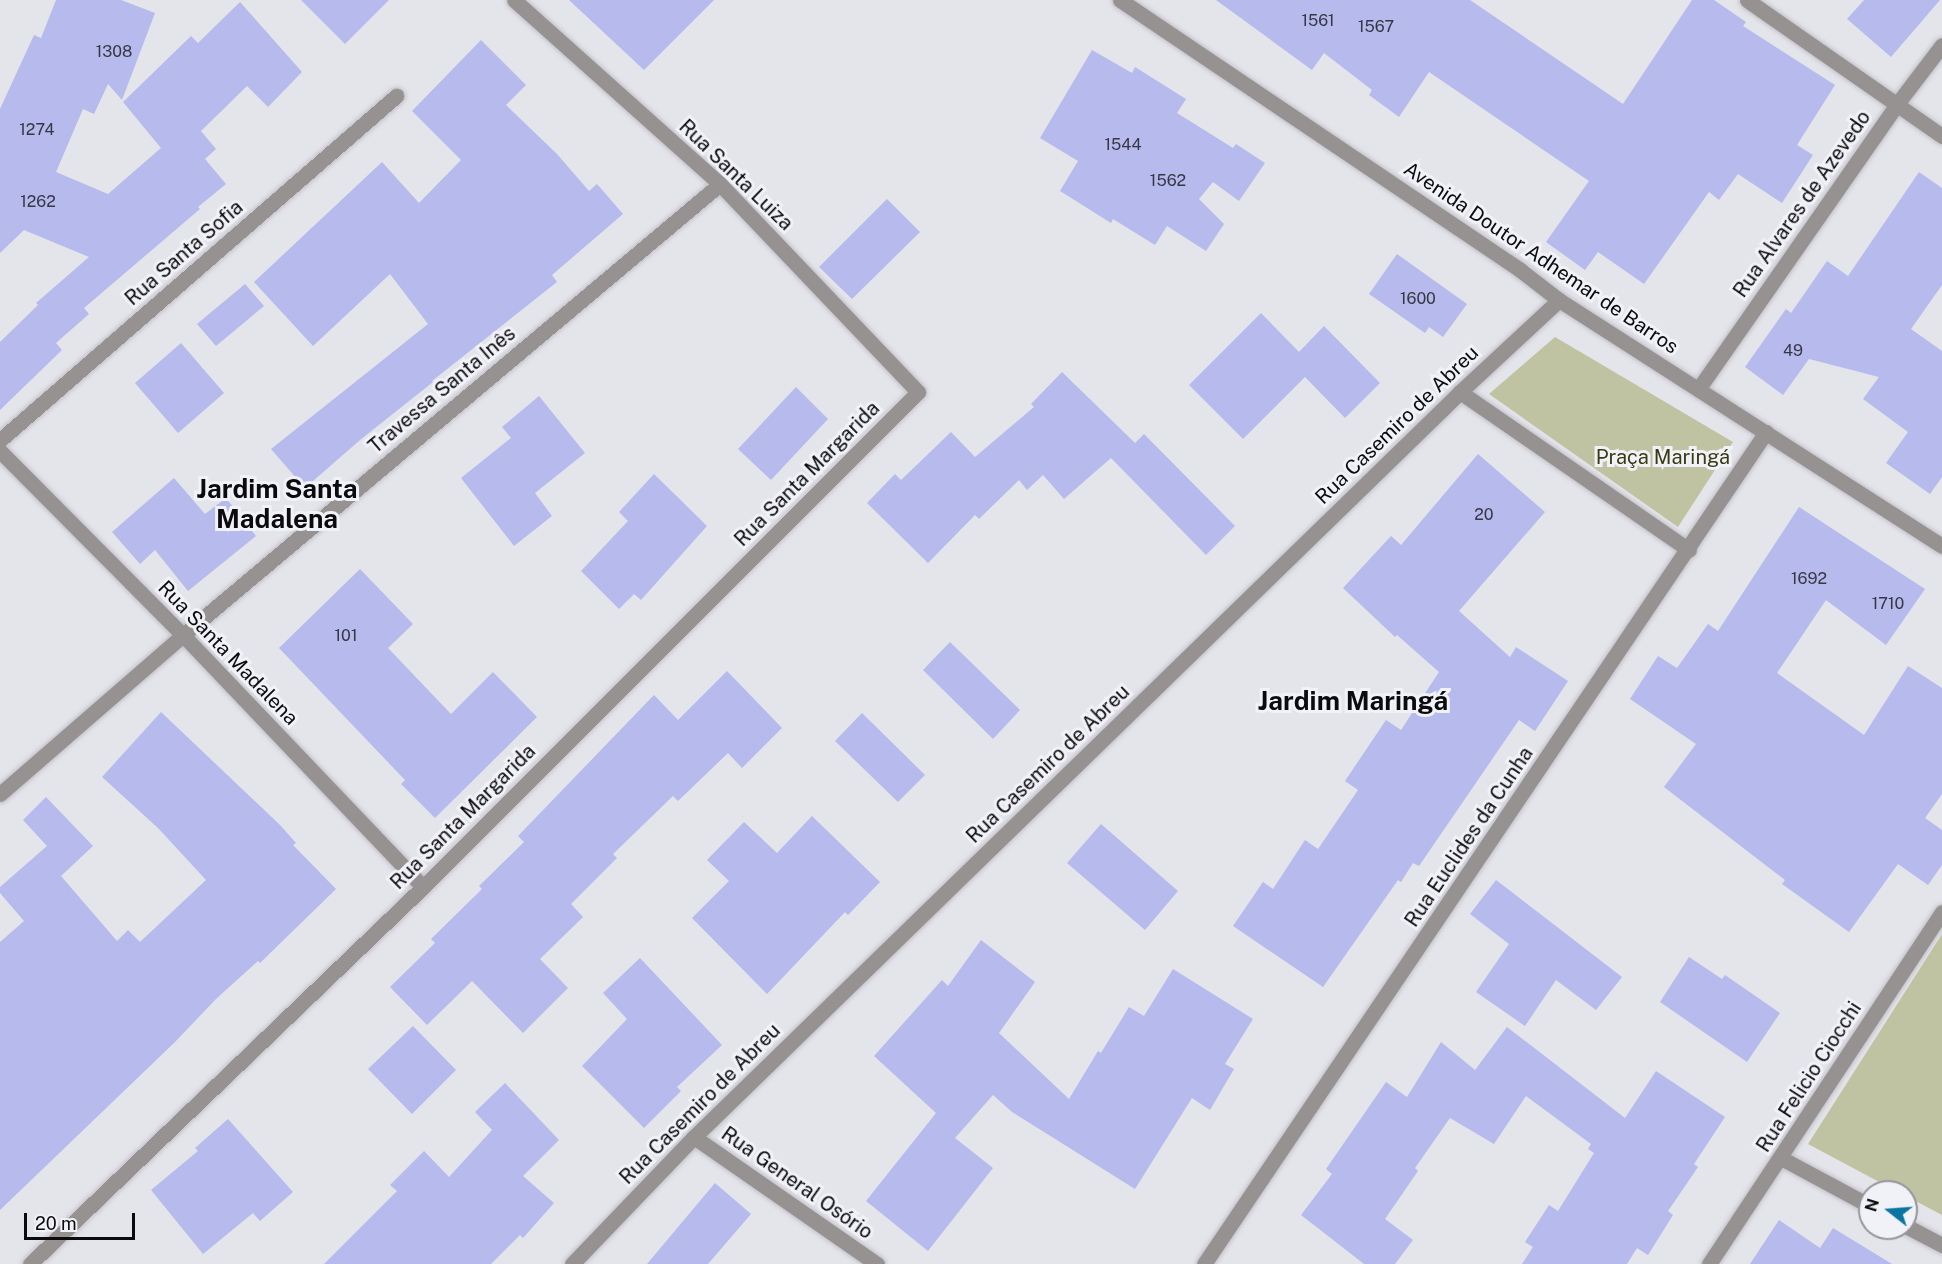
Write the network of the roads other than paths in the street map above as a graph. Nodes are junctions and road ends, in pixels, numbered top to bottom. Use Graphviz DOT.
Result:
graph roads {
  1 [pos="514,0"];
  2 [pos="1120,0"];
  3 [pos="1747,0"];
  4 [pos="1942,45"];
  5 [pos="396,96"];
  6 [pos="1898,104"];
  7 [pos="1942,136"];
  8 [pos="720,184"];
  9 [pos="1559,300"];
  10 [pos="1699,388"];
  11 [pos="918,392"];
  12 [pos="1460,392"];
  13 [pos="1766,432"];
  14 [pos="0,441"];
  15 [pos="0,451"];
  16 [pos="1942,546"];
  17 [pos="1689,550"];
  18 [pos="183,635"];
  19 [pos="0,795"];
  20 [pos="423,887"];
  21 [pos="1942,912"];
  22 [pos="694,1137"];
  23 [pos="1781,1158"];
  24 [pos="1858,1200"];
  25 [pos="1918,1232"];
  26 [pos="1942,1245"];
  27 [pos="30,1264"];
  28 [pos="572,1264"];
  29 [pos="877,1264"];
  30 [pos="1204,1264"];
  31 [pos="1709,1264"];
  1 -- 8 [label="street, Rua Santa Luiza"];
  2 -- 9 [label="street, Avenida Doutor Adhemar de Barros"];
  3 -- 6 [label="street"];
  4 -- 6 [label="street, Rua Alvares de Azevedo"];
  5 -- 14 [label="street, Rua Santa Sofia"];
  6 -- 7 [label="street"];
  6 -- 10 [label="street, Rua Alvares de Azevedo"];
  8 -- 11 [label="street, Rua Santa Luiza"];
  8 -- 18 [label="street, Travessa Santa Inês"];
  9 -- 10 [label="street, Avenida Doutor Adhemar de Barros"];
  9 -- 12 [label="street, Rua Casemiro de Abreu"];
  10 -- 13 [label="street, Avenida Doutor Adhemar de Barros"];
  11 -- 20 [label="street, Rua Santa Margarida"];
  12 -- 17 [label="street"];
  12 -- 22 [label="street, Rua Casemiro de Abreu"];
  13 -- 16 [label="street, Avenida Doutor Adhemar de Barros"];
  13 -- 17 [label="street, Rua Euclides da Cunha"];
  15 -- 18 [label="street, Rua Santa Madalena"];
  17 -- 30 [label="street, Rua Euclides da Cunha"];
  18 -- 19 [label="street, Travessa Santa Inês"];
  18 -- 20 [label="street, Rua Santa Madalena"];
  20 -- 27 [label="street, Rua Santa Margarida"];
  21 -- 23 [label="street, Rua Felicio Ciocchi"];
  22 -- 28 [label="street, Rua Casemiro de Abreu"];
  22 -- 29 [label="street, Rua General Osório"];
  23 -- 24 [label="street"];
  23 -- 31 [label="street, Rua Felicio Ciocchi"];
  25 -- 26 [label="street"];
}
